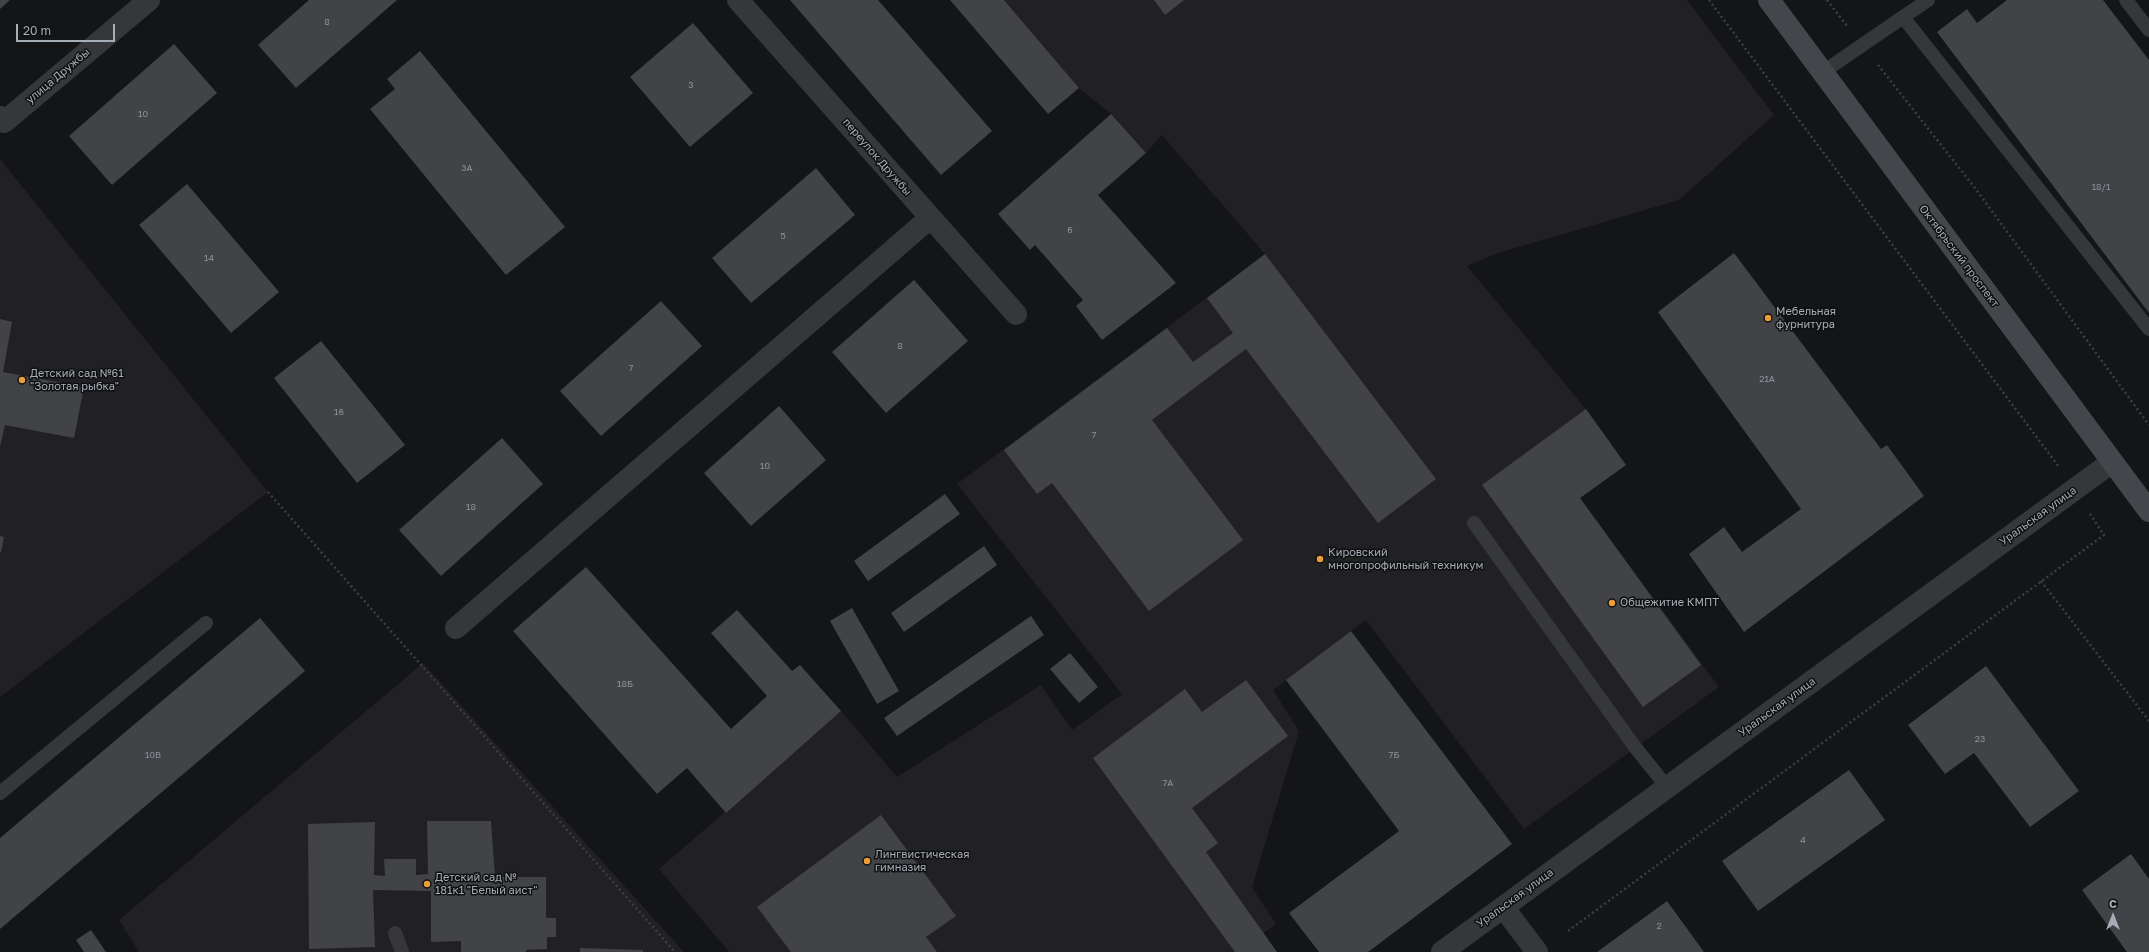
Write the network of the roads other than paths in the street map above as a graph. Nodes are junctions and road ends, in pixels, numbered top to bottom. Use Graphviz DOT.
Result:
graph roads {
  1 [pos="149,0"];
  2 [pos="738,0"];
  3 [pos="1770,0"];
  4 [pos="1928,0"];
  5 [pos="2126,0"];
  6 [pos="1903,17"];
  7 [pos="2149,30"];
  8 [pos="1823,72"];
  9 [pos="1,122"];
  10 [pos="930,218"];
  11 [pos="1016,314"];
  12 [pos="2149,329"];
  13 [pos="2112,462"];
  14 [pos="2149,511"];
  15 [pos="1474,523"];
  16 [pos="206,623"];
  17 [pos="456,628"];
  18 [pos="1667,787"];
  19 [pos="0,793"];
  20 [pos="1503,907"];
  21 [pos="395,933"];
  22 [pos="402,952"];
  23 [pos="1442,952"];
  24 [pos="1537,952"];
  1 -- 9 [label="street, улица Дружбы"];
  2 -- 10 [label="street, переулок Дружбы"];
  3 -- 8 [label="main road, Октябрьский проспект"];
  4 -- 6 [label="lane"];
  5 -- 7 [label="lane"];
  6 -- 8 [label="lane"];
  6 -- 12 [label="lane"];
  8 -- 13 [label="main road, Октябрьский проспект"];
  10 -- 11 [label="street, переулок Дружбы"];
  10 -- 17 [label="street"];
  13 -- 14 [label="main road, Октябрьский проспект"];
  13 -- 18 [label="street, Уральская улица"];
  15 -- 18 [label="lane"];
  16 -- 19 [label="lane"];
  18 -- 20 [label="street, Уральская улица"];
  20 -- 23 [label="street, Уральская улица"];
  20 -- 24 [label="street"];
  21 -- 22 [label="lane"];
}
